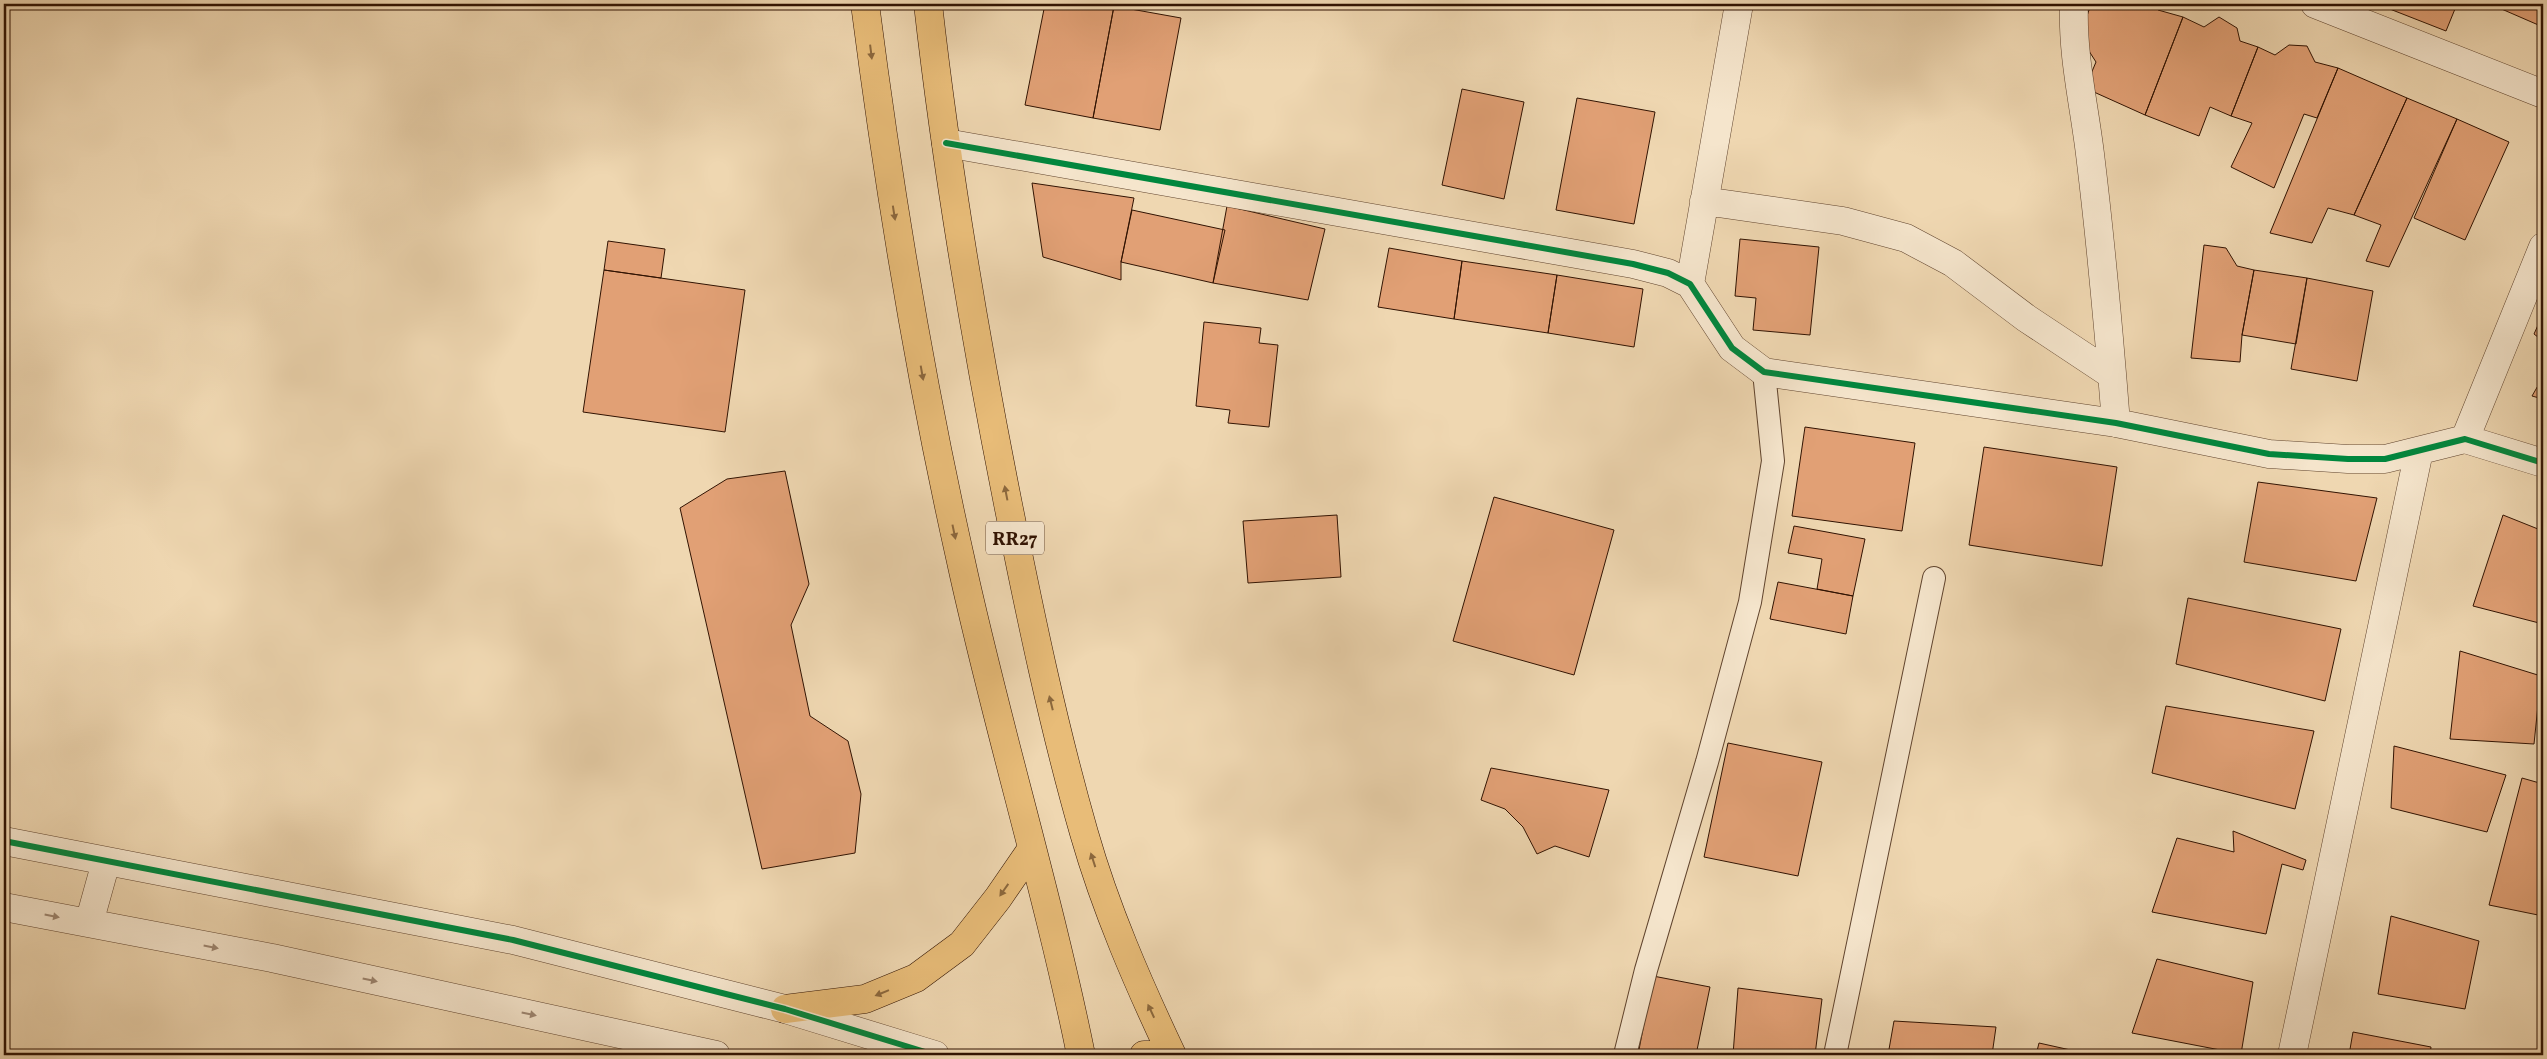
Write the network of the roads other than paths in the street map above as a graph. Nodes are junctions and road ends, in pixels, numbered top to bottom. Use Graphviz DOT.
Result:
graph roads {
  1 [pos="864,4"];
  2 [pos="928,4"];
  3 [pos="1739,4"];
  4 [pos="2074,4"];
  5 [pos="2315,4"];
  6 [pos="2543,94"];
  7 [pos="946,144"];
  8 [pos="1704,201"];
  9 [pos="2543,247"];
  10 [pos="1690,284"];
  11 [pos="1764,372"];
  12 [pos="2112,375"];
  13 [pos="2116,423"];
  14 [pos="2465,439"];
  15 [pos="2419,452"];
  16 [pos="2543,463"];
  17 [pos="1934,578"];
  18 [pos="4,841"];
  19 [pos="1031,850"];
  20 [pos="106,862"];
  21 [pos="4,907"];
  22 [pos="89,924"];
  23 [pos="785,1009"];
  24 [pos="716,1055"];
  25 [pos="935,1055"];
  26 [pos="1081,1055"];
  27 [pos="1144,1055"];
  28 [pos="1158,1055"];
  29 [pos="1172,1055"];
  30 [pos="1625,1055"];
  31 [pos="1834,1055"];
  32 [pos="2292,1055"];
  1 -- 19 [label="highway, RR27, one-way"];
  2 -- 7 [label="highway, RR27"];
  3 -- 8 [label="street"];
  4 -- 12 [label="street"];
  5 -- 6 [label="street"];
  7 -- 10 [label="street"];
  29 -- 7 [label="highway, RR27, one-way"];
  8 -- 10 [label="street"];
  8 -- 12 [label="street"];
  9 -- 14 [label="street"];
  10 -- 11 [label="street"];
  11 -- 13 [label="street"];
  11 -- 30 [label="lane"];
  12 -- 13 [label="street"];
  13 -- 15 [label="street"];
  14 -- 15 [label="street"];
  14 -- 16 [label="street"];
  15 -- 32 [label="street"];
  17 -- 31 [label="lane"];
  18 -- 20 [label="street"];
  19 -- 23 [label="highway, one-way"];
  19 -- 26 [label="highway, RR27"];
  20 -- 22 [label="street"];
  20 -- 23 [label="street"];
  21 -- 22 [label="street, one-way"];
  22 -- 24 [label="street, one-way"];
  23 -- 25 [label="street"];
  27 -- 28 [label="highway"];
}
